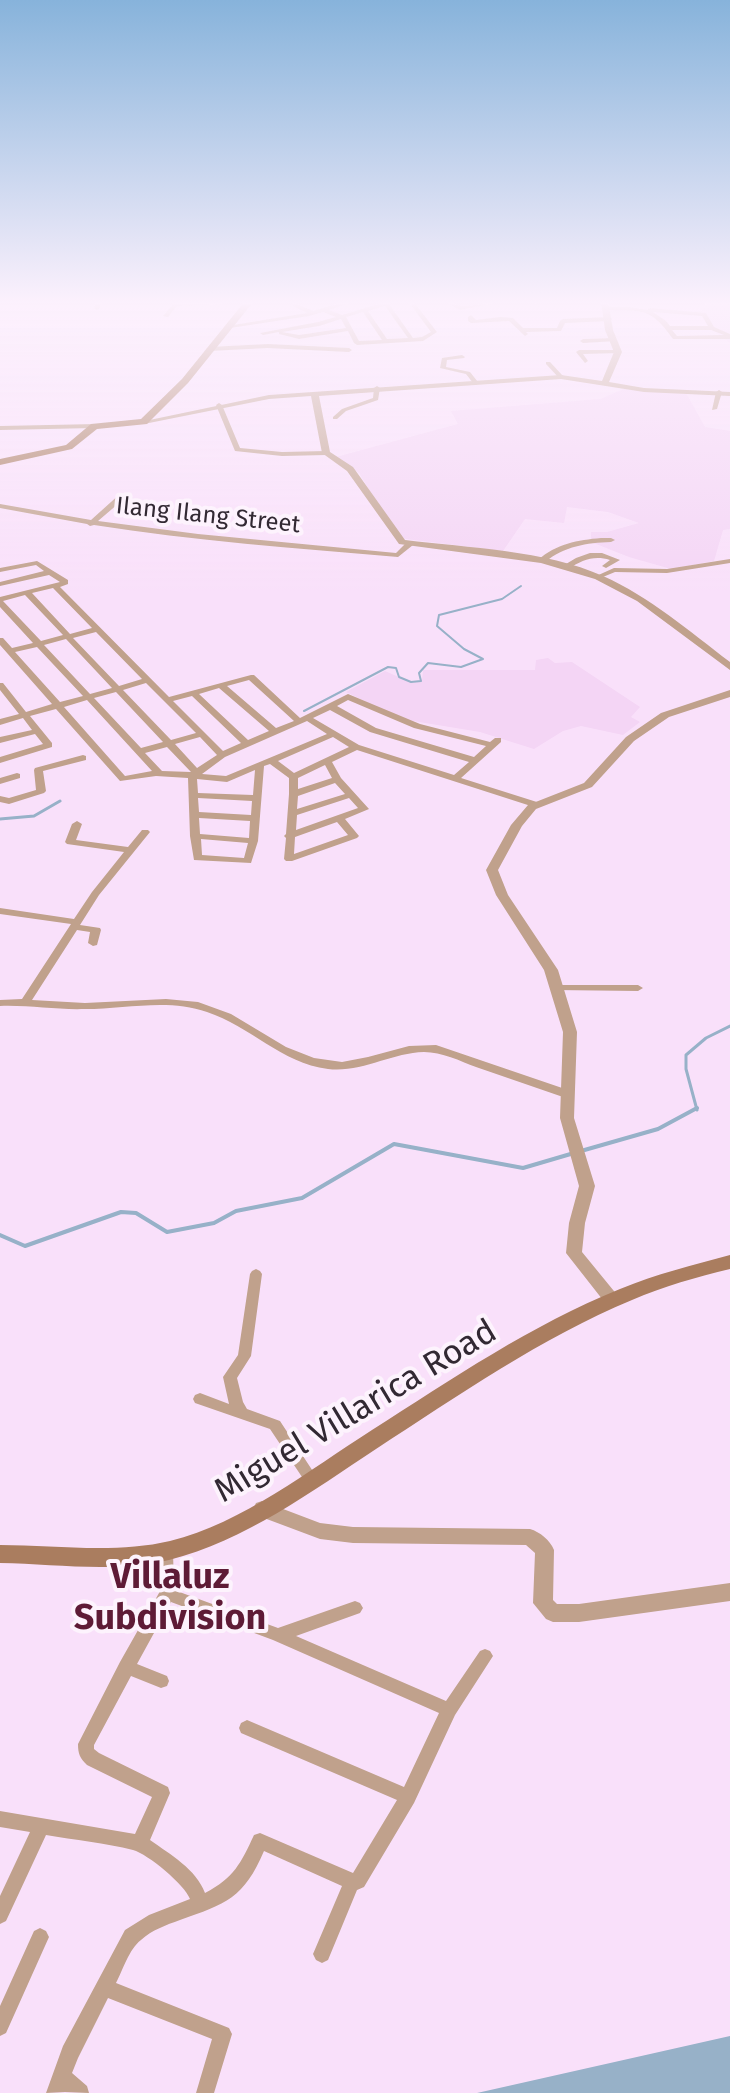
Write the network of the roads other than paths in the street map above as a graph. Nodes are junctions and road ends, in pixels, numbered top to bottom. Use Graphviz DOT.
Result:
graph roads {
  1 [pos="167,399"];
  2 [pos="270,399"];
  3 [pos="315,399"];
  4 [pos="376,399"];
  5 [pos="717,399"];
  6 [pos="219,405"];
  7 [pos="714,409"];
  8 [pos="335,418"];
  9 [pos="144,422"];
  10 [pos="94,426"];
  11 [pos="0,428"];
  12 [pos="326,453"];
  13 [pos="0,462"];
  14 [pos="121,495"];
  15 [pos="0,506"];
  16 [pos="90,524"];
  17 [pos="611,540"];
  18 [pos="409,545"];
  19 [pos="542,560"];
  20 [pos="730,561"];
  21 [pos="606,566"];
  22 [pos="565,567"];
  23 [pos="0,570"];
  24 [pos="51,572"];
  25 [pos="598,577"];
  26 [pos="0,584"];
  27 [pos="55,586"];
  28 [pos="27,593"];
  29 [pos="0,600"];
  30 [pos="98,629"];
  31 [pos="69,638"];
  32 [pos="0,640"];
  33 [pos="41,644"];
  34 [pos="10,651"];
  35 [pos="730,667"];
  36 [pos="148,680"];
  37 [pos="221,685"];
  38 [pos="0,686"];
  39 [pos="116,689"];
  40 [pos="193,692"];
  41 [pos="730,693"];
  42 [pos="87,697"];
  43 [pos="167,700"];
  44 [pos="13,701"];
  45 [pos="0,704"];
  46 [pos="57,706"];
  47 [pos="330,706"];
  48 [pos="25,715"];
  49 [pos="300,718"];
  50 [pos="0,722"];
  51 [pos="273,729"];
  52 [pos="37,731"];
  53 [pos="334,734"];
  54 [pos="199,735"];
  55 [pos="0,740"];
  56 [pos="244,742"];
  57 [pos="169,744"];
  58 [pos="356,747"];
  59 [pos="138,752"];
  60 [pos="219,752"];
  61 [pos="83,758"];
  62 [pos="0,760"];
  63 [pos="473,760"];
  64 [pos="272,761"];
  65 [pos="327,761"];
  66 [pos="260,766"];
  67 [pos="159,773"];
  68 [pos="195,775"];
  69 [pos="17,776"];
  70 [pos="293,777"];
  71 [pos="456,778"];
  72 [pos="337,779"];
  73 [pos="0,781"];
  74 [pos="294,794"];
  75 [pos="192,795"];
  76 [pos="350,795"];
  77 [pos="257,798"];
  78 [pos="0,799"];
  79 [pos="537,805"];
  80 [pos="292,814"];
  81 [pos="194,815"];
  82 [pos="255,818"];
  83 [pos="340,819"];
  84 [pos="77,824"];
  85 [pos="145,832"];
  86 [pos="195,836"];
  87 [pos="289,836"];
  88 [pos="253,841"];
  89 [pos="130,850"];
  90 [pos="0,911"];
  91 [pos="76,924"];
  92 [pos="93,943"];
  93 [pos="558,988"];
  94 [pos="638,988"];
  95 [pos="26,1001"];
  96 [pos="0,1003"];
  97 [pos="567,1094"];
  98 [pos="730,1262"];
  99 [pos="256,1274"];
  100 [pos="612,1300"];
  101 [pos="200,1399"];
  102 [pos="242,1414"];
  103 [pos="311,1479"];
  104 [pos="262,1509"];
  105 [pos="166,1551"];
  106 [pos="0,1554"];
  107 [pos="730,1592"];
  108 [pos="167,1594"];
  109 [pos="355,1608"];
  110 [pos="278,1635"];
  111 [pos="485,1656"];
  112 [pos="126,1667"];
  113 [pos="161,1681"];
  114 [pos="449,1710"];
  115 [pos="247,1728"];
  116 [pos="408,1797"];
  117 [pos="0,1819"];
  118 [pos="42,1825"];
  119 [pos="140,1843"];
  120 [pos="352,1882"];
  121 [pos="200,1903"];
  122 [pos="0,1915"];
  123 [pos="40,1937"];
  124 [pos="322,1954"];
  125 [pos="103,1987"];
  126 [pos="0,2027"];
  127 [pos="58,2084"];
  128 [pos="80,2093"];
  129 [pos="205,2093"];
  1 -- 9 [label="main road"];
  2 -- 6 [label="street"];
  3 -- 12 [label="street"];
  4 -- 8 [label="street"];
  5 -- 7 [label="street"];
  6 -- 9 [label="street"];
  6 -- 12 [label="street"];
  9 -- 10 [label="main road"];
  10 -- 11 [label="street"];
  10 -- 13 [label="main road"];
  12 -- 18 [label="street"];
  14 -- 16 [label="street"];
  15 -- 16 [label="street, Ilang Ilang Street"];
  16 -- 18 [label="street, Ilang Ilang Street"];
  17 -- 19 [label="street"];
  18 -- 19 [label="street"];
  19 -- 22 [label="street"];
  20 -- 25 [label="street"];
  21 -- 22 [label="street"];
  22 -- 25 [label="street"];
  23 -- 24 [label="street"];
  24 -- 26 [label="street"];
  24 -- 27 [label="street"];
  25 -- 35 [label="street"];
  27 -- 28 [label="street"];
  27 -- 30 [label="street"];
  28 -- 29 [label="street"];
  28 -- 31 [label="street"];
  29 -- 33 [label="street"];
  30 -- 31 [label="street"];
  30 -- 36 [label="street"];
  31 -- 33 [label="street"];
  31 -- 39 [label="street"];
  32 -- 34 [label="street"];
  33 -- 34 [label="street"];
  33 -- 42 [label="street"];
  34 -- 46 [label="street"];
  36 -- 39 [label="street"];
  36 -- 43 [label="street"];
  37 -- 40 [label="street"];
  37 -- 49 [label="street"];
  37 -- 51 [label="street"];
  38 -- 44 [label="street"];
  39 -- 42 [label="street"];
  39 -- 57 [label="street"];
  40 -- 43 [label="street"];
  40 -- 56 [label="street"];
  41 -- 79 [label="street"];
  42 -- 46 [label="street"];
  42 -- 59 [label="street"];
  43 -- 54 [label="street"];
  44 -- 45 [label="street"];
  44 -- 48 [label="street"];
  46 -- 48 [label="street"];
  46 -- 67 [label="street"];
  47 -- 49 [label="street"];
  47 -- 63 [label="street"];
  47 -- 63 [label="street"];
  48 -- 50 [label="street"];
  48 -- 52 [label="street"];
  49 -- 51 [label="street"];
  49 -- 53 [label="street"];
  51 -- 56 [label="street"];
  52 -- 55 [label="street"];
  52 -- 62 [label="street"];
  53 -- 58 [label="street"];
  53 -- 64 [label="street"];
  54 -- 57 [label="street"];
  54 -- 60 [label="street"];
  56 -- 60 [label="street"];
  57 -- 59 [label="street"];
  57 -- 68 [label="street"];
  58 -- 65 [label="street"];
  58 -- 71 [label="street"];
  59 -- 67 [label="street"];
  60 -- 68 [label="street"];
  61 -- 78 [label="street"];
  63 -- 71 [label="street"];
  64 -- 66 [label="street"];
  64 -- 70 [label="street"];
  65 -- 70 [label="street"];
  65 -- 72 [label="street"];
  66 -- 68 [label="street"];
  66 -- 77 [label="street"];
  67 -- 68 [label="street"];
  68 -- 75 [label="street"];
  69 -- 73 [label="street"];
  70 -- 74 [label="street"];
  71 -- 79 [label="street"];
  72 -- 74 [label="street"];
  72 -- 76 [label="street"];
  74 -- 80 [label="street"];
  75 -- 77 [label="street"];
  75 -- 81 [label="street"];
  76 -- 80 [label="street"];
  76 -- 83 [label="street"];
  77 -- 82 [label="street"];
  79 -- 93 [label="street"];
  80 -- 87 [label="street"];
  81 -- 82 [label="street"];
  81 -- 86 [label="street"];
  82 -- 88 [label="street"];
  83 -- 87 [label="street"];
  83 -- 87 [label="street"];
  84 -- 89 [label="street"];
  85 -- 89 [label="street"];
  86 -- 88 [label="street"];
  86 -- 88 [label="street"];
  89 -- 91 [label="street"];
  90 -- 91 [label="street"];
  91 -- 92 [label="street"];
  91 -- 95 [label="street"];
  93 -- 94 [label="street"];
  93 -- 97 [label="street"];
  95 -- 96 [label="street"];
  95 -- 97 [label="street"];
  97 -- 100 [label="street"];
  98 -- 100 [label="main road, Miguel Villarica Road"];
  99 -- 102 [label="street"];
  100 -- 103 [label="main road, Miguel Villarica Road"];
  101 -- 102 [label="street"];
  102 -- 103 [label="street"];
  103 -- 104 [label="main road, Miguel Villarica Road"];
  104 -- 105 [label="main road, Miguel Villarica Road"];
  104 -- 107 [label="street"];
  105 -- 106 [label="main road, Miguel Villarica Road"];
  105 -- 108 [label="street"];
  108 -- 110 [label="street"];
  108 -- 112 [label="street"];
  109 -- 110 [label="street"];
  110 -- 114 [label="street"];
  111 -- 114 [label="street"];
  112 -- 113 [label="street"];
  112 -- 119 [label="street"];
  114 -- 116 [label="street"];
  115 -- 116 [label="street"];
  116 -- 120 [label="street"];
  117 -- 118 [label="street"];
  118 -- 119 [label="street"];
  118 -- 122 [label="street"];
  119 -- 121 [label="street"];
  120 -- 121 [label="street"];
  120 -- 124 [label="street"];
  121 -- 125 [label="street"];
  123 -- 126 [label="street"];
  125 -- 127 [label="street"];
  125 -- 129 [label="street"];
  127 -- 128 [label="street"];
}
